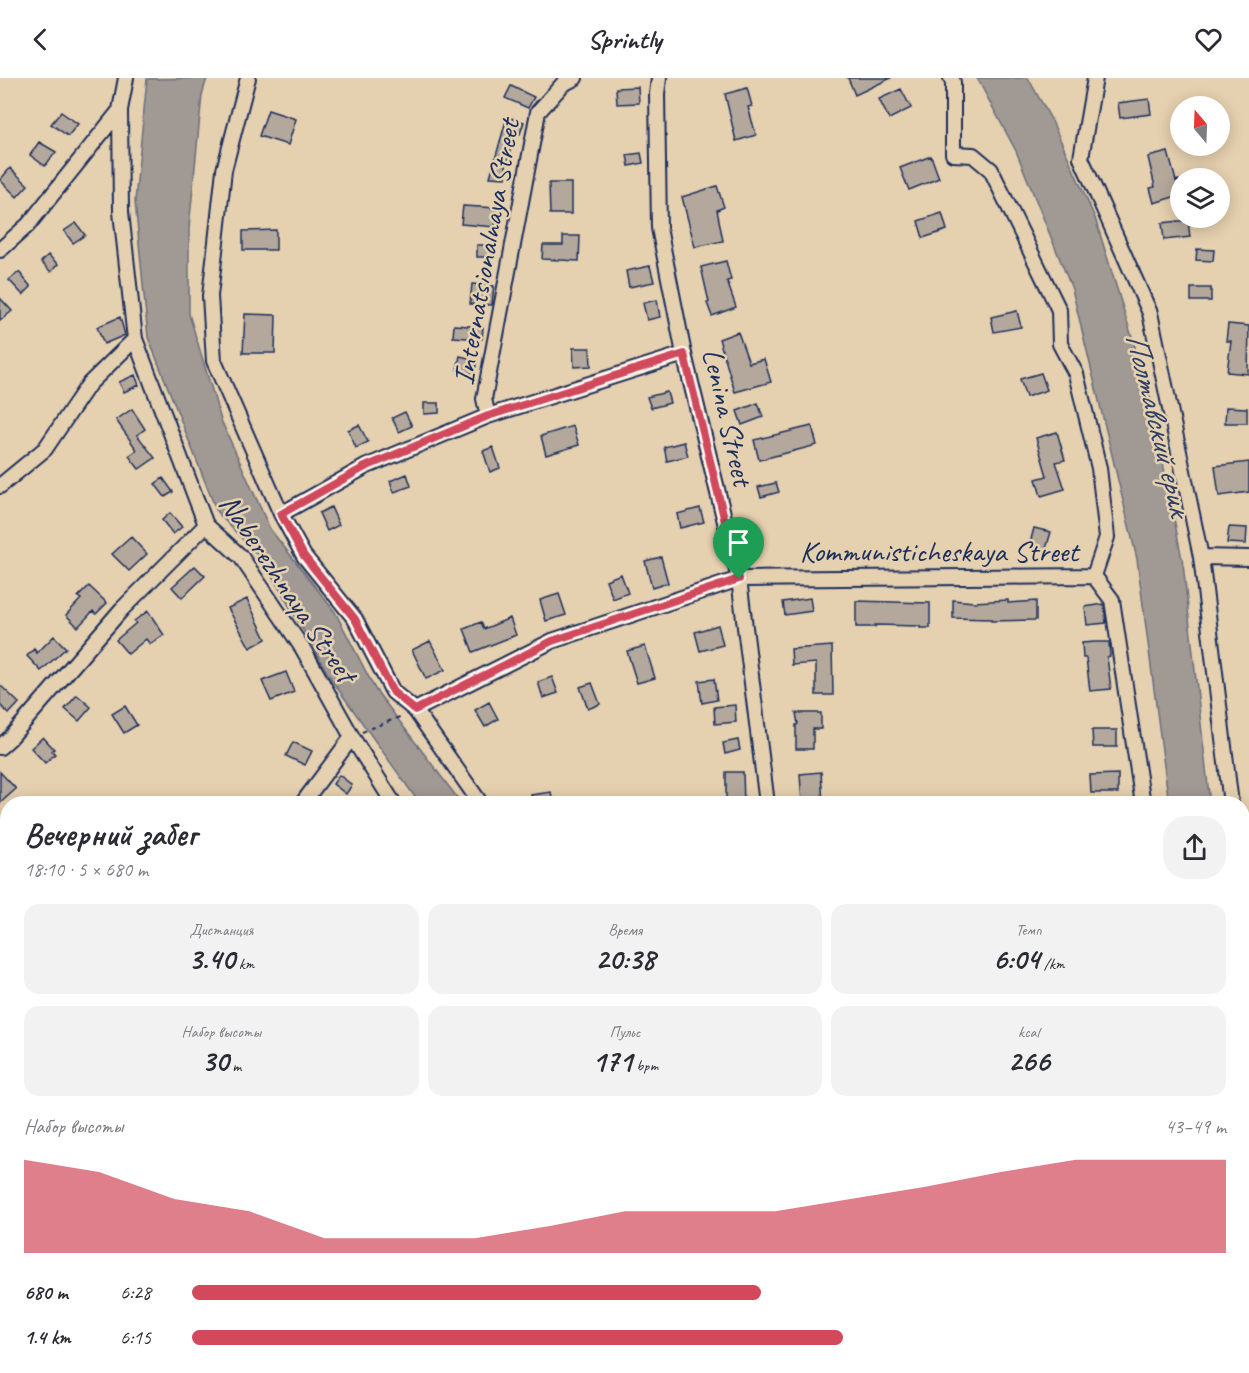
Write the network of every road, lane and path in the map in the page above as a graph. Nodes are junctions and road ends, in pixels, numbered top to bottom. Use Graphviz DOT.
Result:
graph roads {
  1 [pos="126,78"];
  2 [pos="248,78"];
  3 [pos="575,78"];
  4 [pos="659,78"];
  5 [pos="951,78"];
  6 [pos="1095,78"];
  7 [pos="120,110"];
  8 [pos="0,250"];
  9 [pos="135,339"];
  10 [pos="684,354"];
  11 [pos="488,416"];
  12 [pos="0,486"];
  13 [pos="281,514"];
  14 [pos="206,525"];
  15 [pos="1201,557"];
  16 [pos="1249,558"];
  17 [pos="1094,576"];
  18 [pos="739,579"];
  19 [pos="415,710"];
  20 [pos="351,737"];
  21 [pos="0,747"];
  22 [pos="308,796"];
  23 [pos="389,796"];
  24 [pos="475,796"];
  25 [pos="766,796"];
  26 [pos="1142,796"];
  27 [pos="1230,796"];
  1 -- 7 [label="street, Naberezhnaya Street"];
  2 -- 13 [label="street, Naberezhnaya Street"];
  3 -- 11 [label="street, Internatsionalnaya Street"];
  4 -- 10 [label="street, Lenina Street"];
  5 -- 17 [label="street"];
  6 -- 15 [label="street"];
  7 -- 8 [label="street"];
  7 -- 9 [label="street, Naberezhnaya Street"];
  9 -- 12 [label="street"];
  9 -- 14 [label="street, Naberezhnaya Street"];
  10 -- 11 [label="street, Internatsionalnaya Street"];
  10 -- 18 [label="street, Lenina Street"];
  11 -- 13 [label="street, Internatsionalnaya Street"];
  13 -- 19 [label="street, Naberezhnaya Street"];
  14 -- 20 [label="street, Naberezhnaya Street"];
  14 -- 21 [label="street"];
  15 -- 16 [label="street"];
  15 -- 27 [label="street"];
  17 -- 18 [label="street, Kommunisticheskaya Street"];
  17 -- 26 [label="street"];
  18 -- 19 [label="street, Kommunisticheskaya Street"];
  18 -- 25 [label="street, Lenina Street"];
  19 -- 20 [label="path"];
  19 -- 24 [label="street, Naberezhnaya Street"];
  20 -- 22 [label="street"];
  20 -- 23 [label="street, Naberezhnaya Street"];
}
